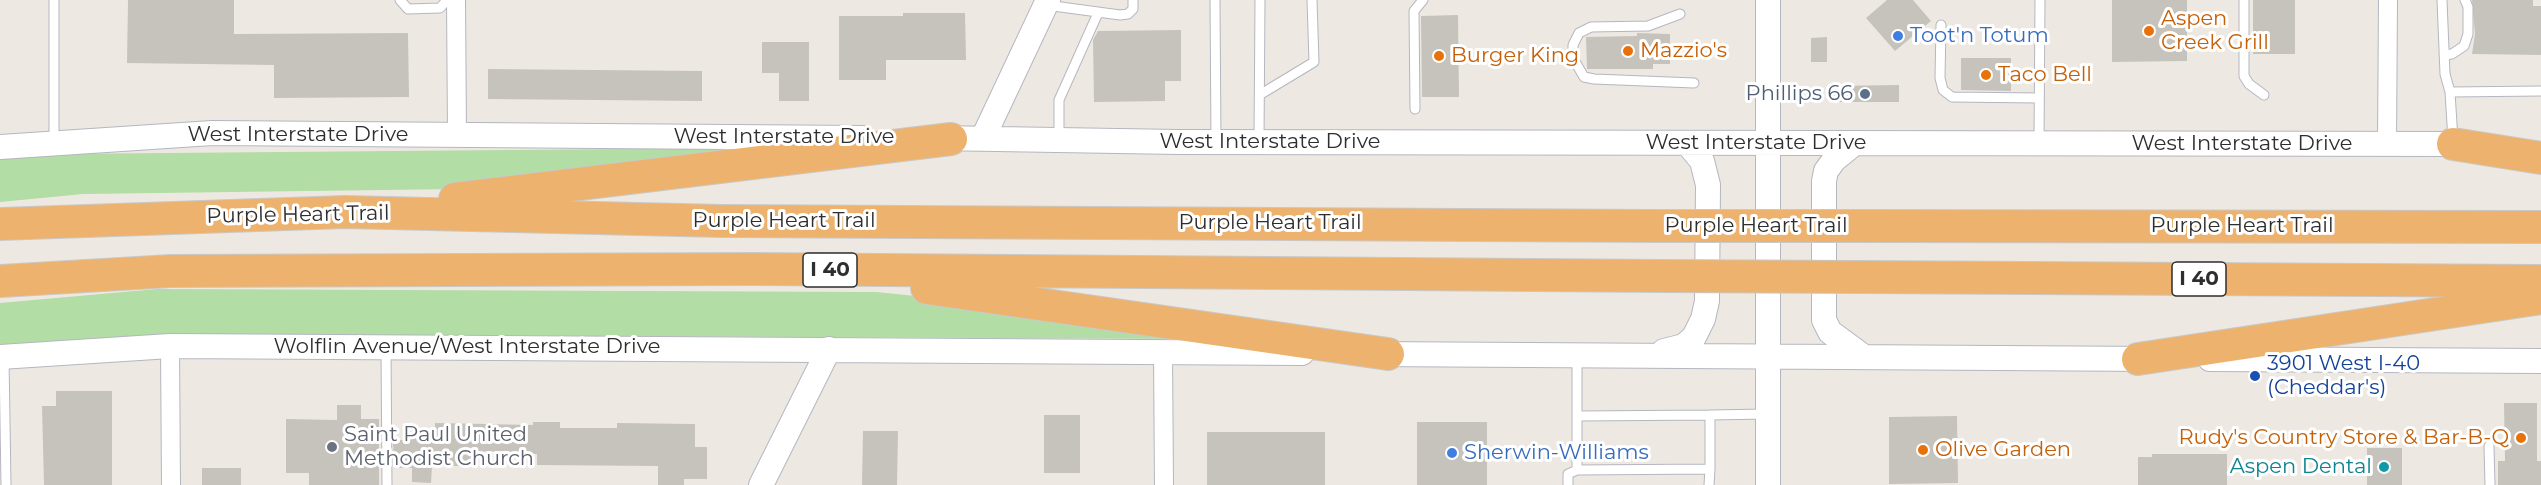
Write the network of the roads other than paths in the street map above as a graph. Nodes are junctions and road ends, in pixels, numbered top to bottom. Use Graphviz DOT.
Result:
graph roads {
  1 [pos="54,0"];
  2 [pos="400,0"];
  3 [pos="447,0"];
  4 [pos="456,0"];
  5 [pos="1133,0"];
  6 [pos="1215,0"];
  7 [pos="1260,0"];
  8 [pos="1312,0"];
  9 [pos="1423,0"];
  10 [pos="1768,0"];
  11 [pos="2040,0"];
  12 [pos="2244,0"];
  13 [pos="2388,0"];
  14 [pos="2442,0"];
  15 [pos="2465,0"];
  16 [pos="1043,2"];
  17 [pos="1098,13"];
  18 [pos="1680,14"];
  19 [pos="1941,25"];
  20 [pos="2444,55"];
  21 [pos="1694,83"];
  22 [pos="2541,91"];
  23 [pos="2450,92"];
  24 [pos="1261,94"];
  25 [pos="2264,95"];
  26 [pos="2039,98"];
  27 [pos="1415,109"];
  28 [pos="456,135"];
  29 [pos="983,138"];
  30 [pos="951,139"];
  31 [pos="1059,140"];
  32 [pos="54,142"];
  33 [pos="1216,142"];
  34 [pos="1259,142"];
  35 [pos="1687,143"];
  36 [pos="1769,143"];
  37 [pos="1855,143"];
  38 [pos="2039,143"];
  39 [pos="2387,144"];
  40 [pos="2453,144"];
  41 [pos="2541,144"];
  42 [pos="0,147"];
  43 [pos="2541,158"];
  44 [pos="345,212"];
  45 [pos="0,224"];
  46 [pos="2541,227"];
  47 [pos="753,269"];
  48 [pos="0,280"];
  49 [pos="2541,280"];
  50 [pos="2541,298"];
  51 [pos="171,346"];
  52 [pos="386,346"];
  53 [pos="829,349"];
  54 [pos="1163,352"];
  55 [pos="1388,354"];
  56 [pos="2,356"];
  57 [pos="1577,356"];
  58 [pos="1644,356"];
  59 [pos="1767,356"];
  60 [pos="1864,357"];
  61 [pos="2138,359"];
  62 [pos="2541,361"];
  63 [pos="1768,414"];
  64 [pos="1710,415"];
  65 [pos="1577,416"];
  66 [pos="2489,446"];
  67 [pos="1576,470"];
  68 [pos="1710,470"];
  69 [pos="6,485"];
  70 [pos="171,485"];
  71 [pos="387,485"];
  72 [pos="761,485"];
  73 [pos="1164,485"];
  74 [pos="1568,485"];
  75 [pos="1709,485"];
  76 [pos="1768,485"];
  77 [pos="2490,485"];
  1 -- 32 [label="lane"];
  2 -- 3 [label="lane"];
  3 -- 4 [label="lane"];
  4 -- 28 [label="street"];
  5 -- 17 [label="lane"];
  6 -- 33 [label="lane"];
  7 -- 24 [label="lane"];
  8 -- 24 [label="lane"];
  9 -- 27 [label="lane"];
  10 -- 36 [label="main road"];
  11 -- 26 [label="lane"];
  12 -- 25 [label="lane"];
  13 -- 39 [label="street"];
  14 -- 20 [label="lane"];
  15 -- 20 [label="lane"];
  16 -- 17 [label="lane"];
  16 -- 29 [label="main road"];
  17 -- 31 [label="lane"];
  18 -- 21 [label="lane"];
  19 -- 26 [label="lane"];
  20 -- 23 [label="lane"];
  22 -- 23 [label="lane"];
  23 -- 40 [label="lane"];
  24 -- 34 [label="lane"];
  26 -- 38 [label="lane"];
  28 -- 30 [label="main road, West Interstate Drive"];
  28 -- 32 [label="main road, West Interstate Drive"];
  29 -- 30 [label="main road, West Interstate Drive"];
  29 -- 31 [label="main road, West Interstate Drive"];
  30 -- 44 [label="highway"];
  31 -- 33 [label="main road, West Interstate Drive"];
  32 -- 42 [label="main road, West Interstate Drive"];
  33 -- 34 [label="main road, West Interstate Drive"];
  34 -- 35 [label="main road, West Interstate Drive"];
  35 -- 36 [label="main road, West Interstate Drive"];
  35 -- 58 [label="main road"];
  36 -- 37 [label="main road, West Interstate Drive"];
  36 -- 59 [label="main road"];
  37 -- 38 [label="main road, West Interstate Drive"];
  37 -- 60 [label="main road"];
  38 -- 39 [label="main road, West Interstate Drive"];
  39 -- 40 [label="main road, West Interstate Drive"];
  40 -- 41 [label="main road, West Interstate Drive"];
  40 -- 43 [label="highway"];
  44 -- 45 [label="highway, Purple Heart Trail / I 40"];
  44 -- 46 [label="highway, Purple Heart Trail / I 40, bridge"];
  47 -- 48 [label="highway, I 40"];
  47 -- 49 [label="highway, I 40, bridge"];
  47 -- 55 [label="highway"];
  50 -- 61 [label="highway"];
  51 -- 52 [label="main road, Wolflin Avenue/West Interstate Drive"];
  51 -- 56 [label="main road, Wolflin Avenue/West Interstate Drive"];
  51 -- 70 [label="street"];
  52 -- 53 [label="main road, Wolflin Avenue/West Interstate Drive"];
  52 -- 71 [label="lane"];
  53 -- 54 [label="main road"];
  53 -- 72 [label="main road"];
  54 -- 55 [label="main road"];
  54 -- 73 [label="street"];
  55 -- 57 [label="main road"];
  56 -- 69 [label="lane"];
  57 -- 58 [label="main road"];
  57 -- 65 [label="lane"];
  58 -- 59 [label="main road"];
  59 -- 60 [label="main road"];
  59 -- 63 [label="main road"];
  60 -- 61 [label="main road"];
  61 -- 62 [label="main road"];
  63 -- 64 [label="lane"];
  63 -- 76 [label="main road"];
  64 -- 65 [label="lane"];
  64 -- 68 [label="lane"];
  65 -- 67 [label="lane"];
  66 -- 77 [label="lane"];
  67 -- 68 [label="lane"];
  67 -- 74 [label="lane"];
  68 -- 75 [label="lane"];
}
